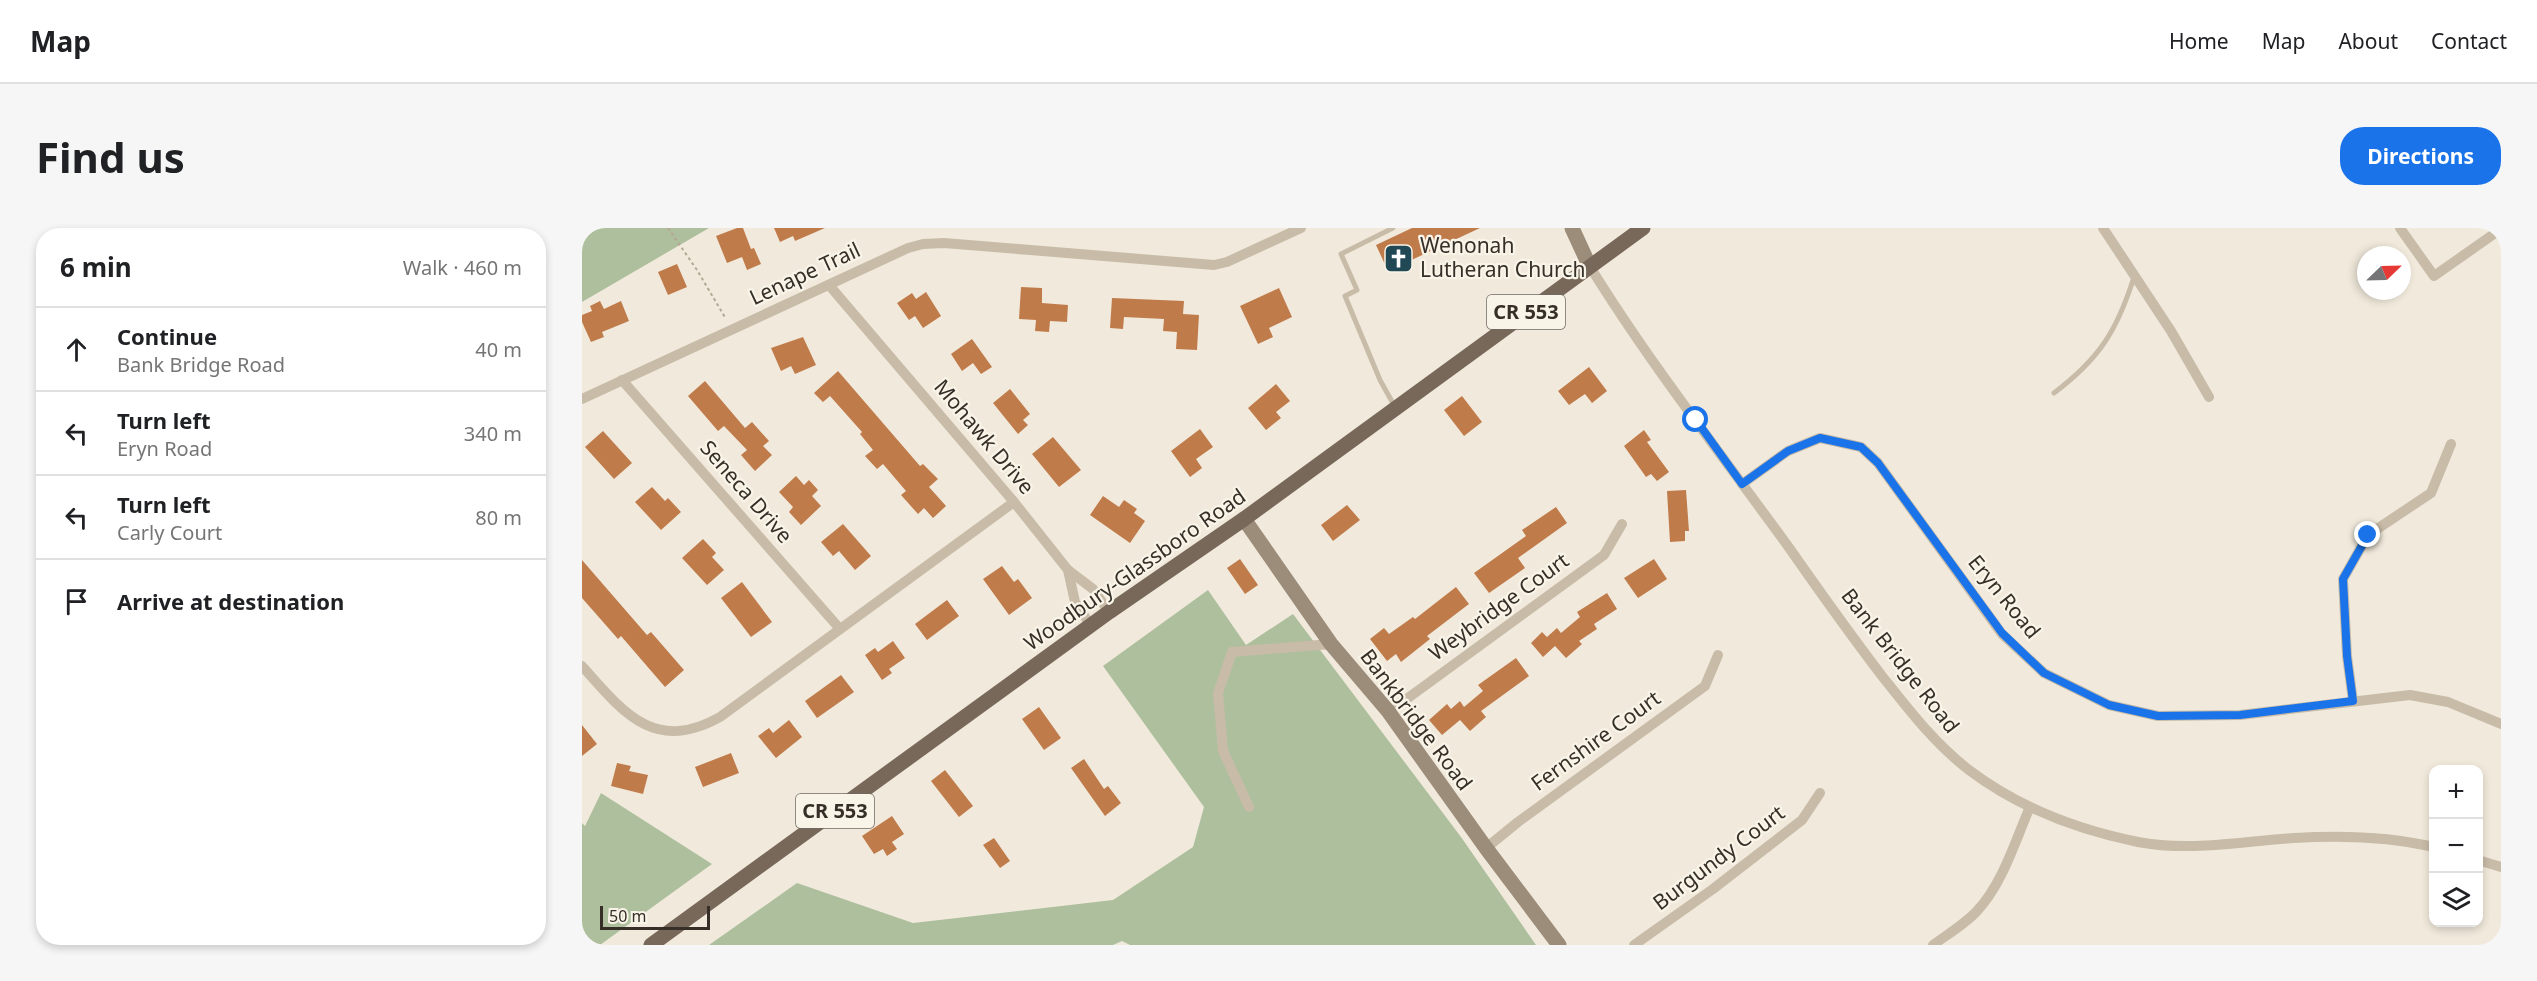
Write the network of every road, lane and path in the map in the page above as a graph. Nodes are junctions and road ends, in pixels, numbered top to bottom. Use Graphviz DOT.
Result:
graph roads {
  1 [pos="668,228"];
  2 [pos="1301,228"];
  3 [pos="1394,228"];
  4 [pos="1572,228"];
  5 [pos="1643,228"];
  6 [pos="2103,228"];
  7 [pos="2400,228"];
  8 [pos="2501,229"];
  9 [pos="1589,265"];
  10 [pos="2134,276"];
  11 [pos="829,285"];
  12 [pos="727,321"];
  13 [pos="622,380"];
  14 [pos="2054,393"];
  15 [pos="2209,398"];
  16 [pos="582,399"];
  17 [pos="1395,408"];
  18 [pos="2451,444"];
  19 [pos="1742,484"];
  20 [pos="1014,502"];
  21 [pos="1244,519"];
  22 [pos="1622,524"];
  23 [pos="1068,570"];
  24 [pos="1109,612"];
  25 [pos="1091,626"];
  26 [pos="840,629"];
  27 [pos="1331,644"];
  28 [pos="1718,655"];
  29 [pos="582,666"];
  30 [pos="2353,701"];
  31 [pos="1388,711"];
  32 [pos="2501,724"];
  33 [pos="1820,794"];
  34 [pos="1249,807"];
  35 [pos="2030,807"];
  36 [pos="2429,846"];
  37 [pos="1485,848"];
  38 [pos="2483,862"];
  39 [pos="2501,867"];
  40 [pos="651,945"];
  41 [pos="1559,945"];
  42 [pos="1634,945"];
  43 [pos="1933,945"];
  1 -- 12 [label="path"];
  2 -- 11 [label="street, Lenape Trail"];
  3 -- 17 [label="lane"];
  4 -- 9 [label="street"];
  5 -- 9 [label="main road, Woodbury-Glassboro Road / CR 553"];
  6 -- 10 [label="street"];
  7 -- 8 [label="street"];
  9 -- 17 [label="main road, Woodbury-Glassboro Road / CR 553"];
  9 -- 19 [label="street, Bank Bridge Road"];
  10 -- 14 [label="lane"];
  10 -- 15 [label="street"];
  11 -- 13 [label="street, Lenape Trail"];
  11 -- 20 [label="street, Mohawk Drive"];
  13 -- 16 [label="street, Lenape Trail"];
  13 -- 26 [label="street, Seneca Drive"];
  17 -- 21 [label="main road, Woodbury-Glassboro Road / CR 553"];
  18 -- 30 [label="street"];
  19 -- 30 [label="street, Eryn Road"];
  19 -- 35 [label="street, Bank Bridge Road"];
  20 -- 23 [label="street, Mohawk Drive"];
  20 -- 26 [label="street"];
  21 -- 24 [label="main road, Woodbury-Glassboro Road / CR 553"];
  21 -- 27 [label="street, Bankbridge Road"];
  22 -- 31 [label="street, Weybridge Court"];
  23 -- 24 [label="street, Mohawk Drive"];
  23 -- 25 [label="street"];
  24 -- 25 [label="main road, Woodbury-Glassboro Road / CR 553"];
  25 -- 40 [label="main road, Woodbury-Glassboro Road / CR 553"];
  26 -- 29 [label="street"];
  27 -- 31 [label="street, Bankbridge Road"];
  27 -- 34 [label="street"];
  28 -- 37 [label="street, Fernshire Court"];
  30 -- 32 [label="street, Eryn Road"];
  31 -- 37 [label="street, Bankbridge Road"];
  33 -- 42 [label="street, Burgundy Court"];
  35 -- 36 [label="street, Bank Bridge Road"];
  35 -- 43 [label="street"];
  37 -- 41 [label="street, Bankbridge Road"];
  38 -- 39 [label="street"];
}
